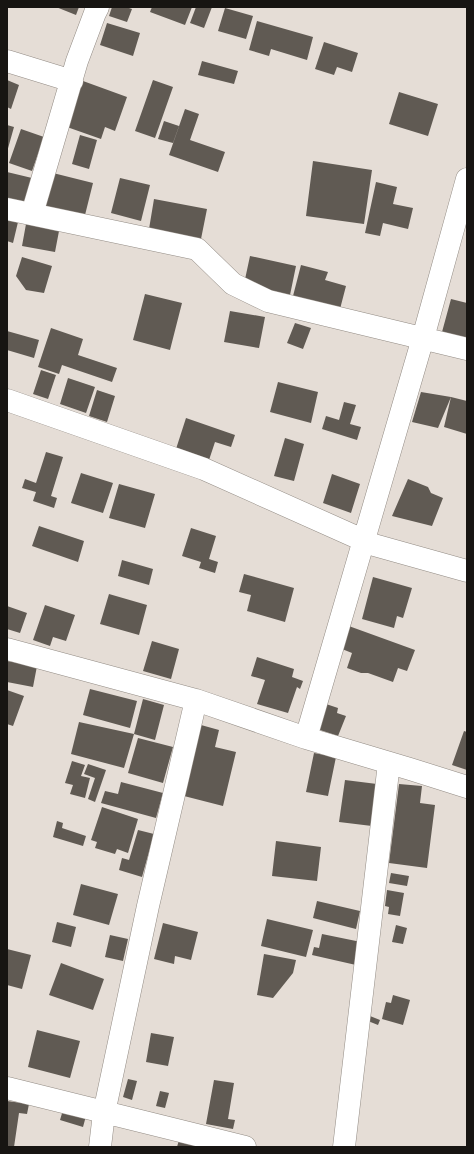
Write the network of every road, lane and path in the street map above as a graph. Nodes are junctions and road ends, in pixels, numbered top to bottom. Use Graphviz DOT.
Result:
graph roads {
  1 [pos="98,7"];
  2 [pos="7,61"];
  3 [pos="72,81"];
  4 [pos="467,180"];
  5 [pos="7,209"];
  6 [pos="32,214"];
  7 [pos="423,338"];
  8 [pos="467,349"];
  9 [pos="7,400"];
  10 [pos="364,541"];
  11 [pos="467,571"];
  12 [pos="7,649"];
  13 [pos="196,700"];
  14 [pos="306,738"];
  15 [pos="389,763"];
  16 [pos="467,787"];
  17 [pos="7,1088"];
  18 [pos="104,1113"];
  19 [pos="100,1147"];
  20 [pos="245,1147"];
  21 [pos="344,1147"];
  1 -- 3 [label="street"];
  2 -- 3 [label="street"];
  3 -- 6 [label="street"];
  4 -- 7 [label="street"];
  5 -- 6 [label="street"];
  6 -- 7 [label="street"];
  7 -- 8 [label="street"];
  7 -- 10 [label="street"];
  9 -- 10 [label="street"];
  10 -- 11 [label="street"];
  10 -- 14 [label="street"];
  12 -- 13 [label="street"];
  13 -- 14 [label="street"];
  13 -- 18 [label="street"];
  14 -- 15 [label="street"];
  15 -- 16 [label="street"];
  15 -- 21 [label="street"];
  17 -- 18 [label="street"];
  18 -- 19 [label="street"];
  18 -- 20 [label="street"];
}
